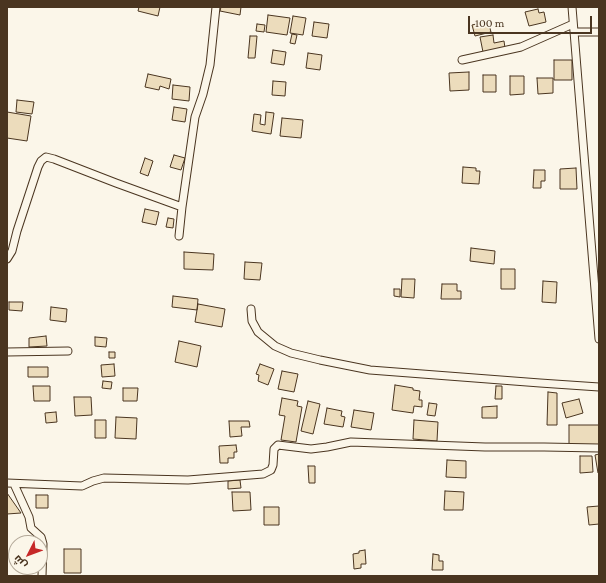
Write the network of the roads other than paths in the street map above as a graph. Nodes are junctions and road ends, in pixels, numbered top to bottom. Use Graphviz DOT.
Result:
graph roads {
  1 [pos="216,7"];
  2 [pos="572,7"];
  3 [pos="573,24"];
  4 [pos="574,32"];
  5 [pos="599,32"];
  6 [pos="462,60"];
  7 [pos="182,207"];
  8 [pos="179,236"];
  9 [pos="7,259"];
  10 [pos="251,309"];
  11 [pos="599,339"];
  12 [pos="68,351"];
  13 [pos="7,352"];
  14 [pos="599,386"];
  15 [pos="599,448"];
  16 [pos="11,483"];
  17 [pos="42,576"];
  1 -- 7 [label="street"];
  2 -- 3 [label="street"];
  3 -- 4 [label="street"];
  3 -- 6 [label="street"];
  4 -- 5 [label="street"];
  4 -- 11 [label="street"];
  7 -- 8 [label="street"];
  7 -- 9 [label="street"];
  10 -- 14 [label="street"];
  12 -- 13 [label="street"];
  15 -- 16 [label="street"];
  16 -- 17 [label="street"];
}
